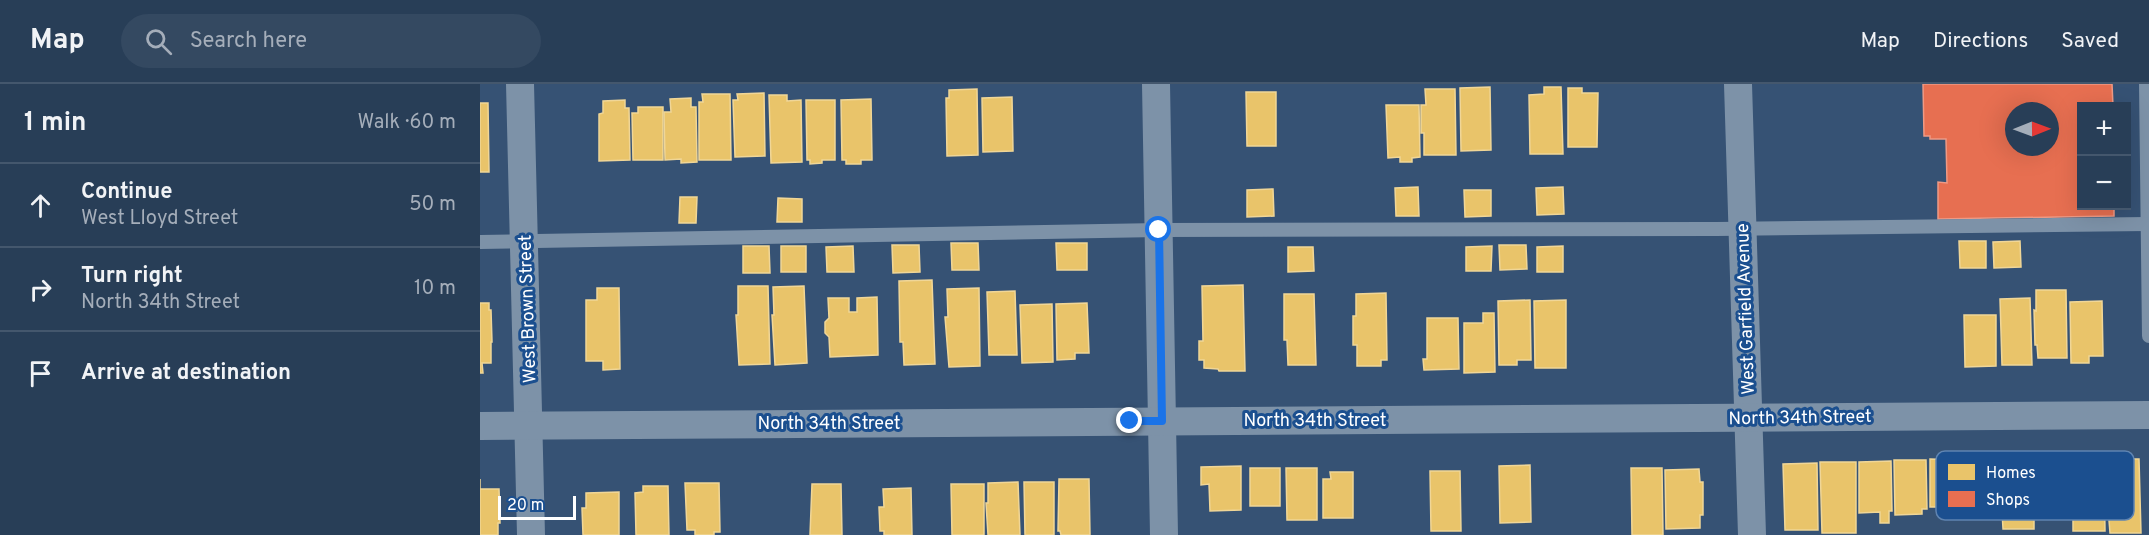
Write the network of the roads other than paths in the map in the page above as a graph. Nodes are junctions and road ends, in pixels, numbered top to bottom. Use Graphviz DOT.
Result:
graph roads {
  1 [pos="520,84"];
  2 [pos="1156,84"];
  3 [pos="1738,84"];
  4 [pos="2146,84"];
  5 [pos="2148,225"];
  6 [pos="1743,229"];
  7 [pos="1159,230"];
  8 [pos="525,241"];
  9 [pos="480,242"];
  10 [pos="2149,336"];
  11 [pos="2149,415"];
  12 [pos="1748,418"];
  13 [pos="1162,421"];
  14 [pos="480,426"];
  15 [pos="530,426"];
  16 [pos="531,535"];
  17 [pos="1164,535"];
  18 [pos="1752,535"];
  1 -- 8 [label="street, West Brown Street"];
  2 -- 7 [label="street"];
  3 -- 6 [label="street, West Garfield Avenue"];
  4 -- 5 [label="lane"];
  5 -- 6 [label="lane"];
  5 -- 10 [label="lane"];
  6 -- 7 [label="lane"];
  6 -- 12 [label="street, West Garfield Avenue"];
  7 -- 8 [label="lane"];
  7 -- 13 [label="street"];
  8 -- 9 [label="lane"];
  8 -- 15 [label="street, West Brown Street"];
  11 -- 12 [label="street, North 34th Street"];
  12 -- 13 [label="street, North 34th Street"];
  12 -- 18 [label="street, West Garfield Avenue"];
  13 -- 15 [label="street, North 34th Street"];
  13 -- 17 [label="street"];
  14 -- 15 [label="street, North 34th Street"];
  15 -- 16 [label="street, West Brown Street"];
}
